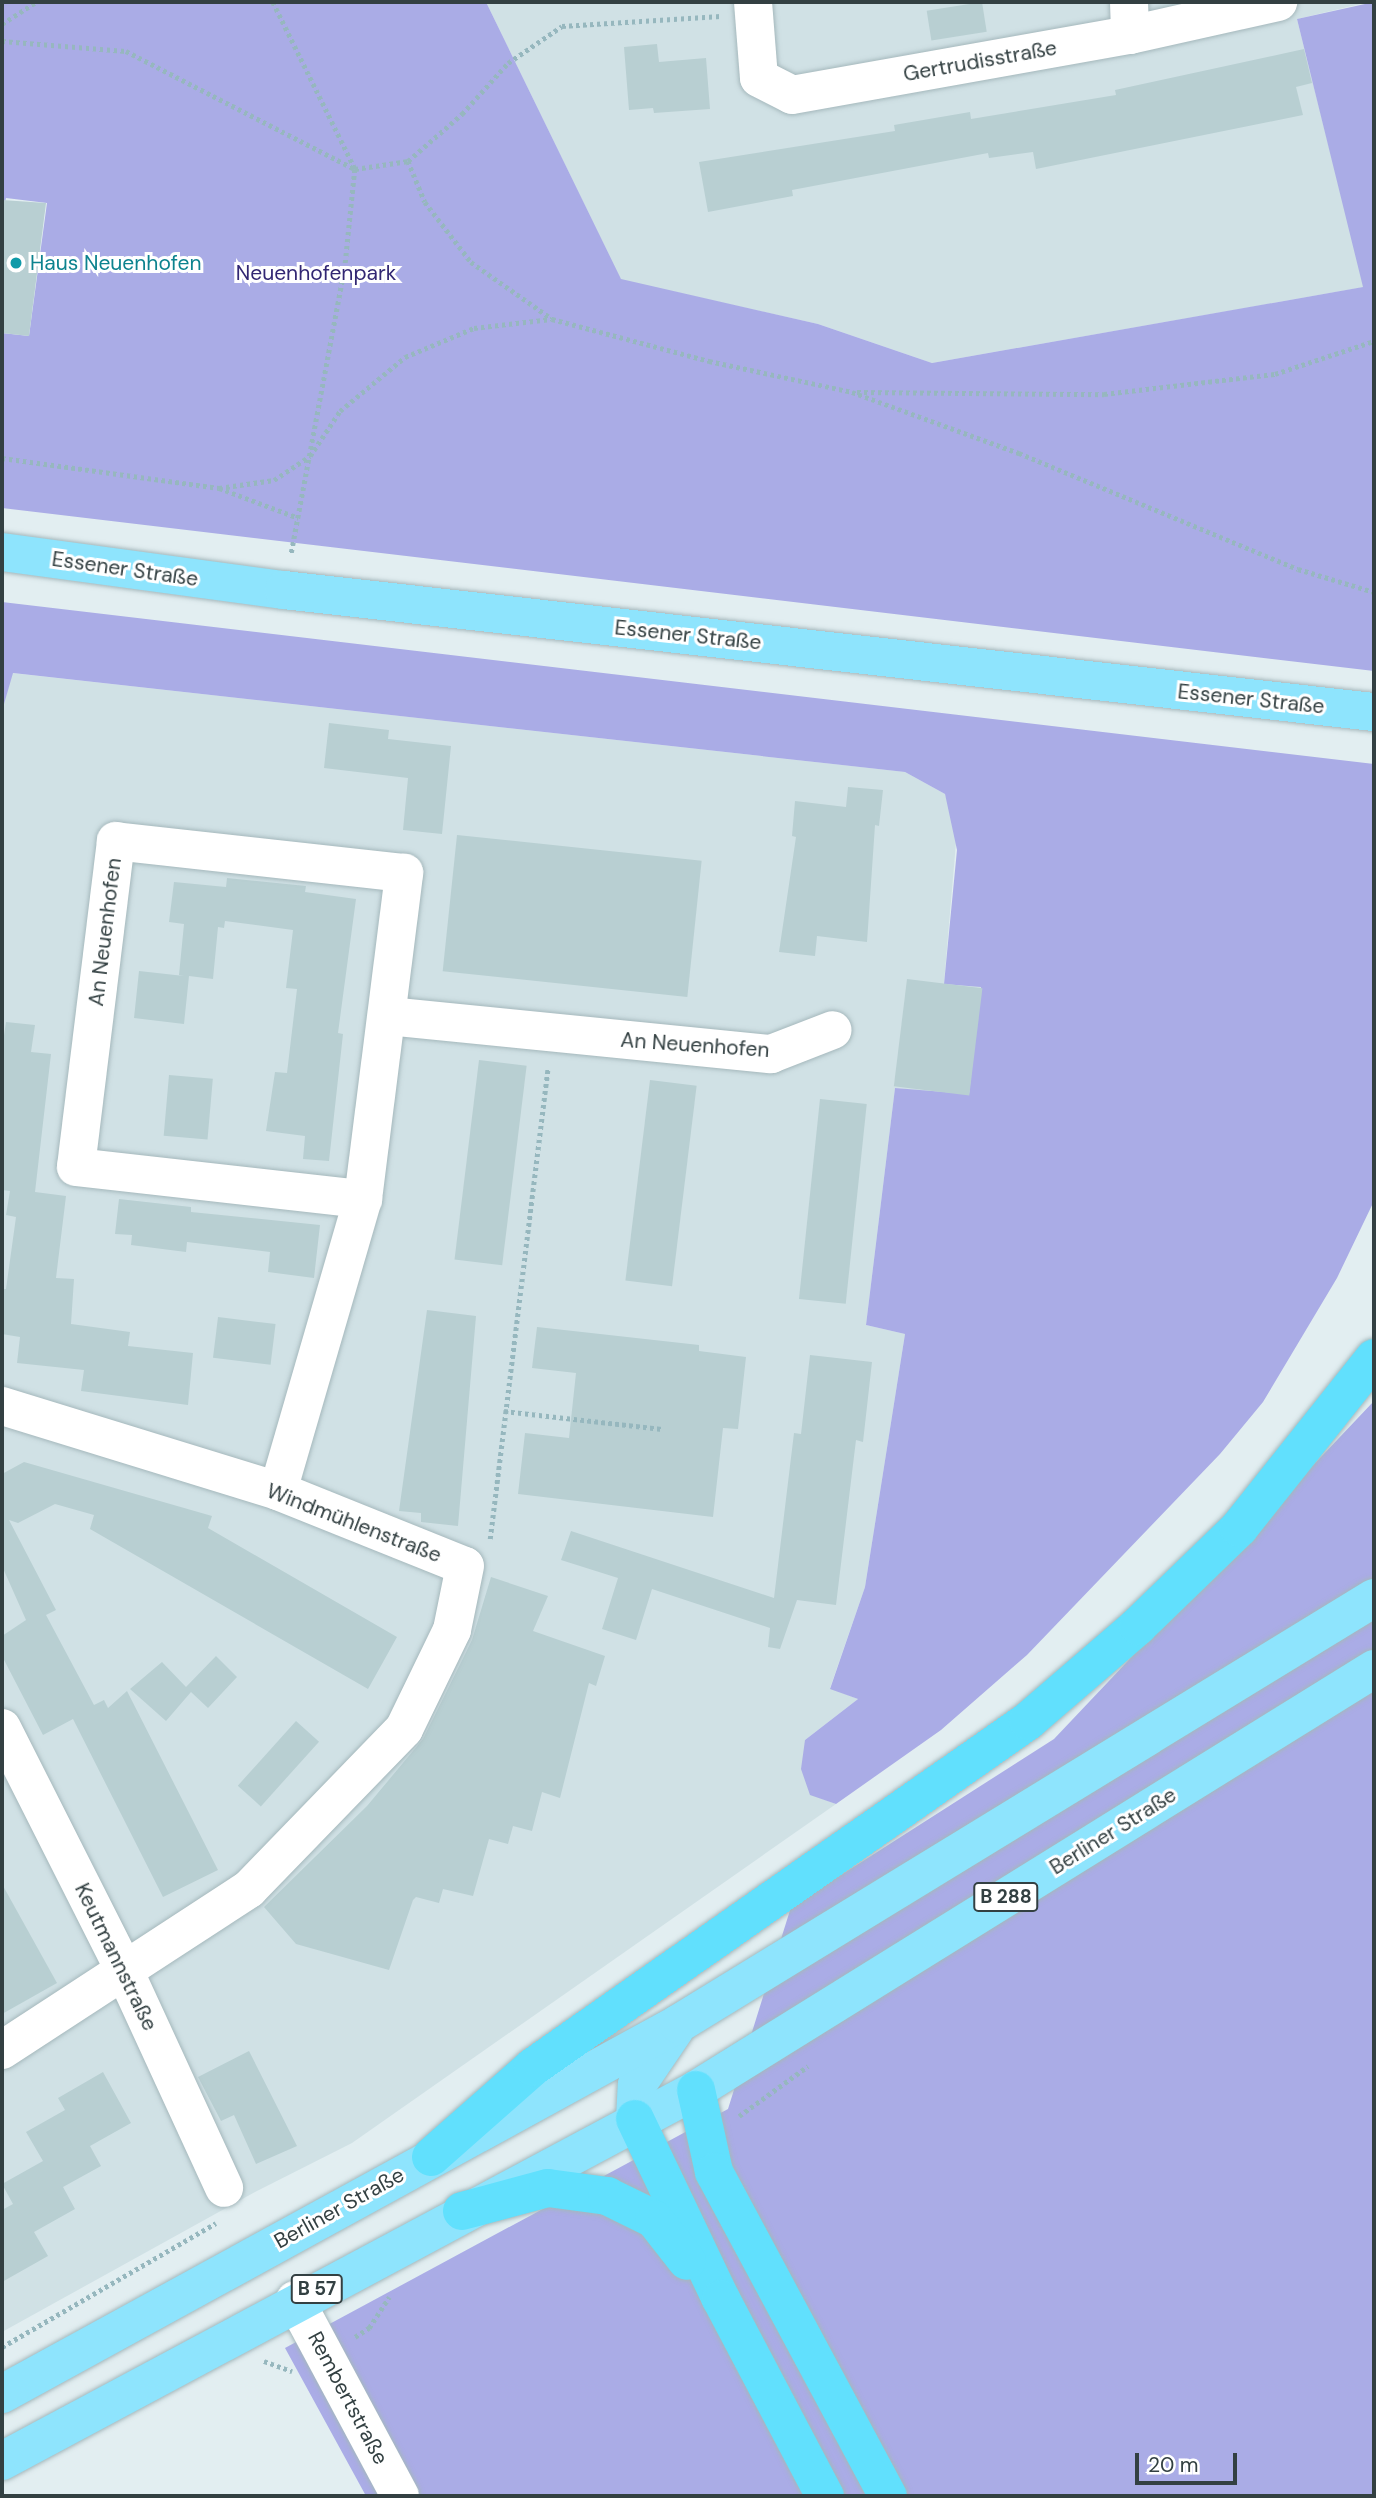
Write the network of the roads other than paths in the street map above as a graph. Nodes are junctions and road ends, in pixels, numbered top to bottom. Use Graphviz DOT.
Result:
graph roads {
  1 [pos="1278,2"];
  2 [pos="753,8"];
  3 [pos="1129,18"];
  4 [pos="2,552"];
  5 [pos="1374,712"];
  6 [pos="388,1016"];
  7 [pos="833,1030"];
  8 [pos="363,1199"];
  9 [pos="1374,1358"];
  10 [pos="2,1406"];
  11 [pos="278,1491"];
  12 [pos="1374,1598"];
  13 [pos="1374,1669"];
  14 [pos="2,1728"];
  15 [pos="123,1968"];
  16 [pos="678,2024"];
  17 [pos="2,2050"];
  18 [pos="696,2090"];
  19 [pos="635,2119"];
  20 [pos="431,2157"];
  21 [pos="224,2188"];
  22 [pos="462,2211"];
  23 [pos="721,2299"];
  24 [pos="295,2300"];
  25 [pos="2,2395"];
  26 [pos="2,2461"];
  27 [pos="400,2496"];
  28 [pos="825,2496"];
  29 [pos="888,2496"];
  1 -- 3 [label="street, Gertrudisstraße"];
  2 -- 3 [label="street, Gertrudisstraße"];
  4 -- 5 [label="main road, Essener Straße"];
  6 -- 7 [label="street, An Neuenhofen"];
  6 -- 8 [label="street, An Neuenhofen"];
  6 -- 8 [label="street, An Neuenhofen"];
  8 -- 11 [label="street, An Neuenhofen"];
  9 -- 20 [label="highway"];
  10 -- 11 [label="street, Windmühlenstraße"];
  11 -- 15 [label="street, Windmühlenstraße"];
  12 -- 16 [label="main road, Berliner Straße"];
  13 -- 18 [label="main road, Berliner Straße / B 288"];
  14 -- 15 [label="street, Keutmannstraße"];
  15 -- 17 [label="street"];
  15 -- 21 [label="street, Keutmannstraße"];
  16 -- 19 [label="main road, Berliner Straße"];
  16 -- 20 [label="main road, Berliner Straße"];
  18 -- 19 [label="main road, Berliner Straße / B 288"];
  18 -- 29 [label="highway"];
  19 -- 22 [label="main road, Berliner Straße / B 57"];
  19 -- 23 [label="highway"];
  20 -- 25 [label="main road, Berliner Straße"];
  22 -- 23 [label="highway"];
  22 -- 24 [label="main road, Berliner Straße / B 57"];
  23 -- 28 [label="highway"];
  24 -- 26 [label="main road, Berliner Straße / B 57"];
  24 -- 27 [label="street, Rembertstraße"];
}
